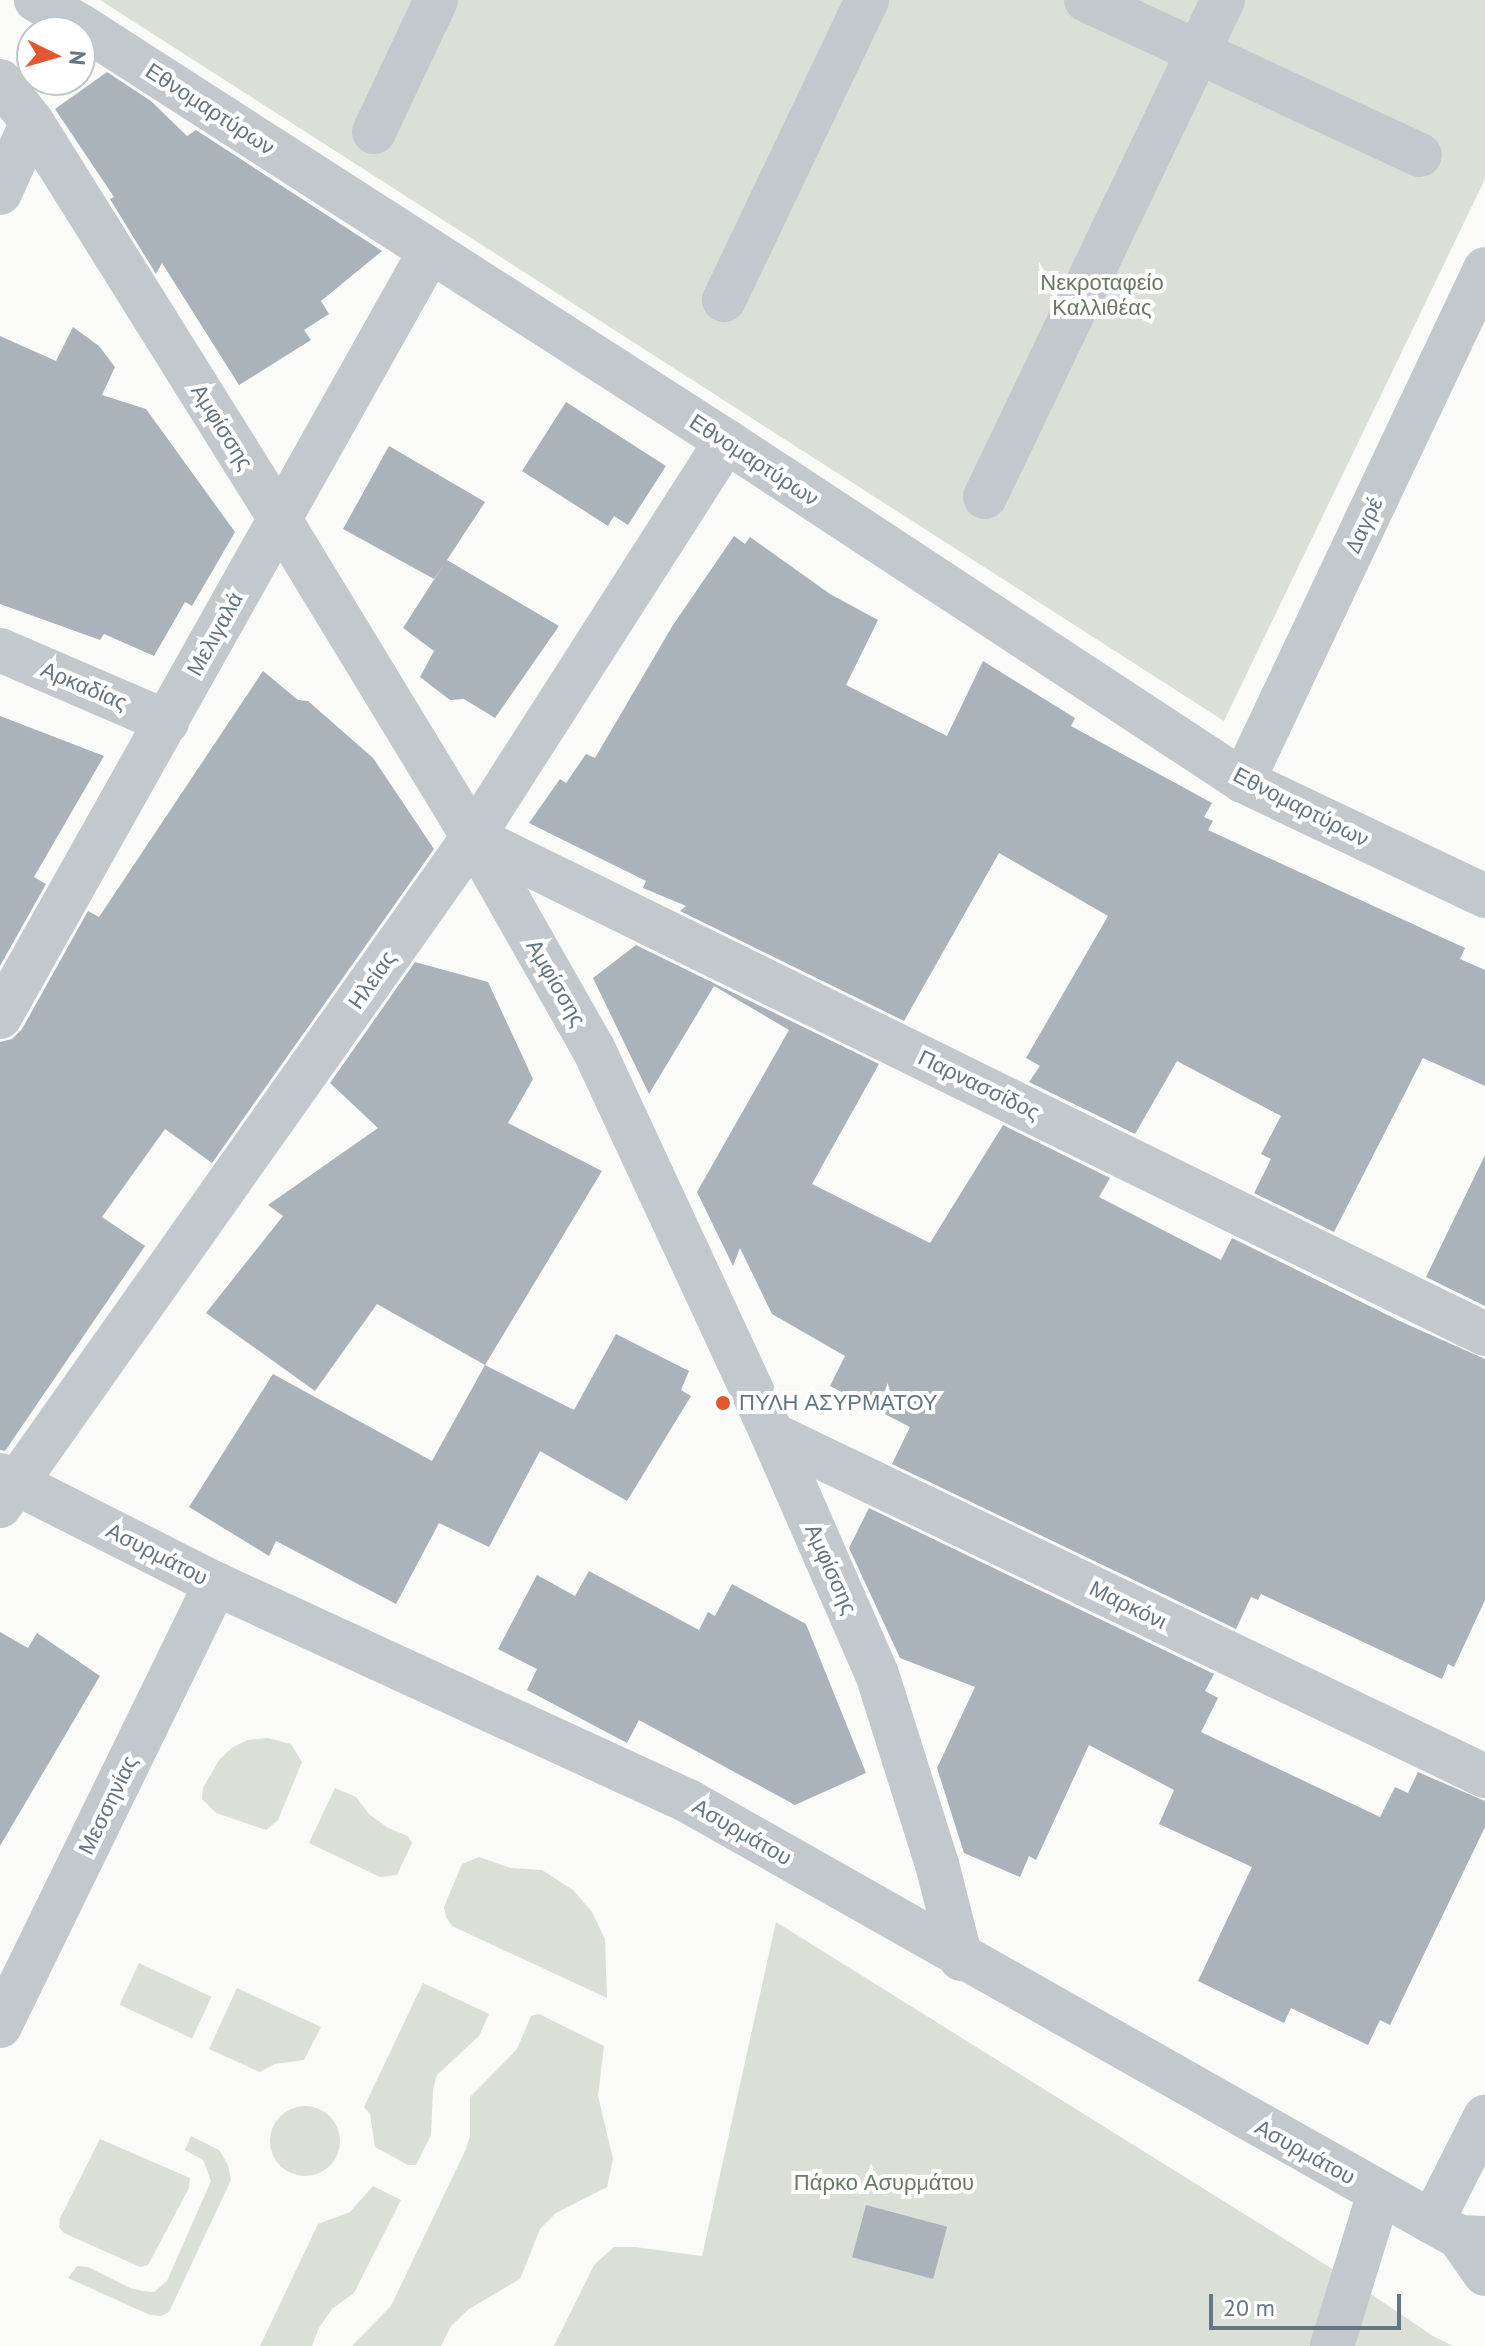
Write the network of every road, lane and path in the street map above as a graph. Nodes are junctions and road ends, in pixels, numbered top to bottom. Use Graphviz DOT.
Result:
graph roads {
  1 [pos="36,0"];
  2 [pos="436,0"];
  3 [pos="867,0"];
  4 [pos="1086,0"];
  5 [pos="1223,0"];
  6 [pos="1197,53"];
  7 [pos="0,81"];
  8 [pos="32,122"];
  9 [pos="374,132"];
  10 [pos="1420,155"];
  11 [pos="0,193"];
  12 [pos="430,251"];
  13 [pos="1485,269"];
  14 [pos="724,300"];
  15 [pos="726,441"];
  16 [pos="985,497"];
  17 [pos="279,518"];
  18 [pos="0,650"];
  19 [pos="167,722"];
  20 [pos="1243,781"];
  21 [pos="473,837"];
  22 [pos="1485,896"];
  23 [pos="0,1017"];
  24 [pos="1485,1334"];
  25 [pos="772,1434"];
  26 [pos="6,1488"];
  27 [pos="216,1584"];
  28 [pos="1485,1776"];
  29 [pos="961,1959"];
  30 [pos="0,2026"];
  31 [pos="1485,2117"];
  32 [pos="1379,2193"];
  33 [pos="1459,2232"];
  34 [pos="1485,2274"];
  35 [pos="1332,2346"];
  1 -- 12 [label="street, Εθνομαρτύρων"];
  2 -- 9 [label="street"];
  3 -- 14 [label="street"];
  4 -- 6 [label="street"];
  5 -- 6 [label="street"];
  6 -- 10 [label="street"];
  6 -- 16 [label="street"];
  7 -- 8 [label="street, Αμφίσσης"];
  8 -- 11 [label="street"];
  8 -- 17 [label="street, Αμφίσσης"];
  12 -- 15 [label="street, Εθνομαρτύρων"];
  12 -- 17 [label="street, Μελιγαλά"];
  13 -- 20 [label="street, Δαγρέ"];
  15 -- 20 [label="street, Εθνομαρτύρων"];
  15 -- 21 [label="street, Ηλείας"];
  17 -- 19 [label="street, Μελιγαλά"];
  17 -- 21 [label="street, Αμφίσσης"];
  18 -- 19 [label="street, Αρκαδίας"];
  19 -- 23 [label="street, Μελιγαλά"];
  20 -- 22 [label="street, Εθνομαρτύρων"];
  21 -- 24 [label="street, Παρνασσίδος"];
  21 -- 25 [label="street, Αμφίσσης"];
  21 -- 26 [label="street, Ηλείας"];
  25 -- 28 [label="street, Μαρκόνι"];
  25 -- 29 [label="street, Αμφίσσης"];
  26 -- 27 [label="street, Ασυρμάτου"];
  27 -- 29 [label="street, Ασυρμάτου"];
  27 -- 30 [label="street, Μεσσηνίας"];
  29 -- 32 [label="street, Ασυρμάτου"];
  31 -- 33 [label="street"];
  32 -- 33 [label="street, Ασυρμάτου"];
  32 -- 35 [label="street"];
  33 -- 34 [label="street, Ασυρμάτου"];
}
